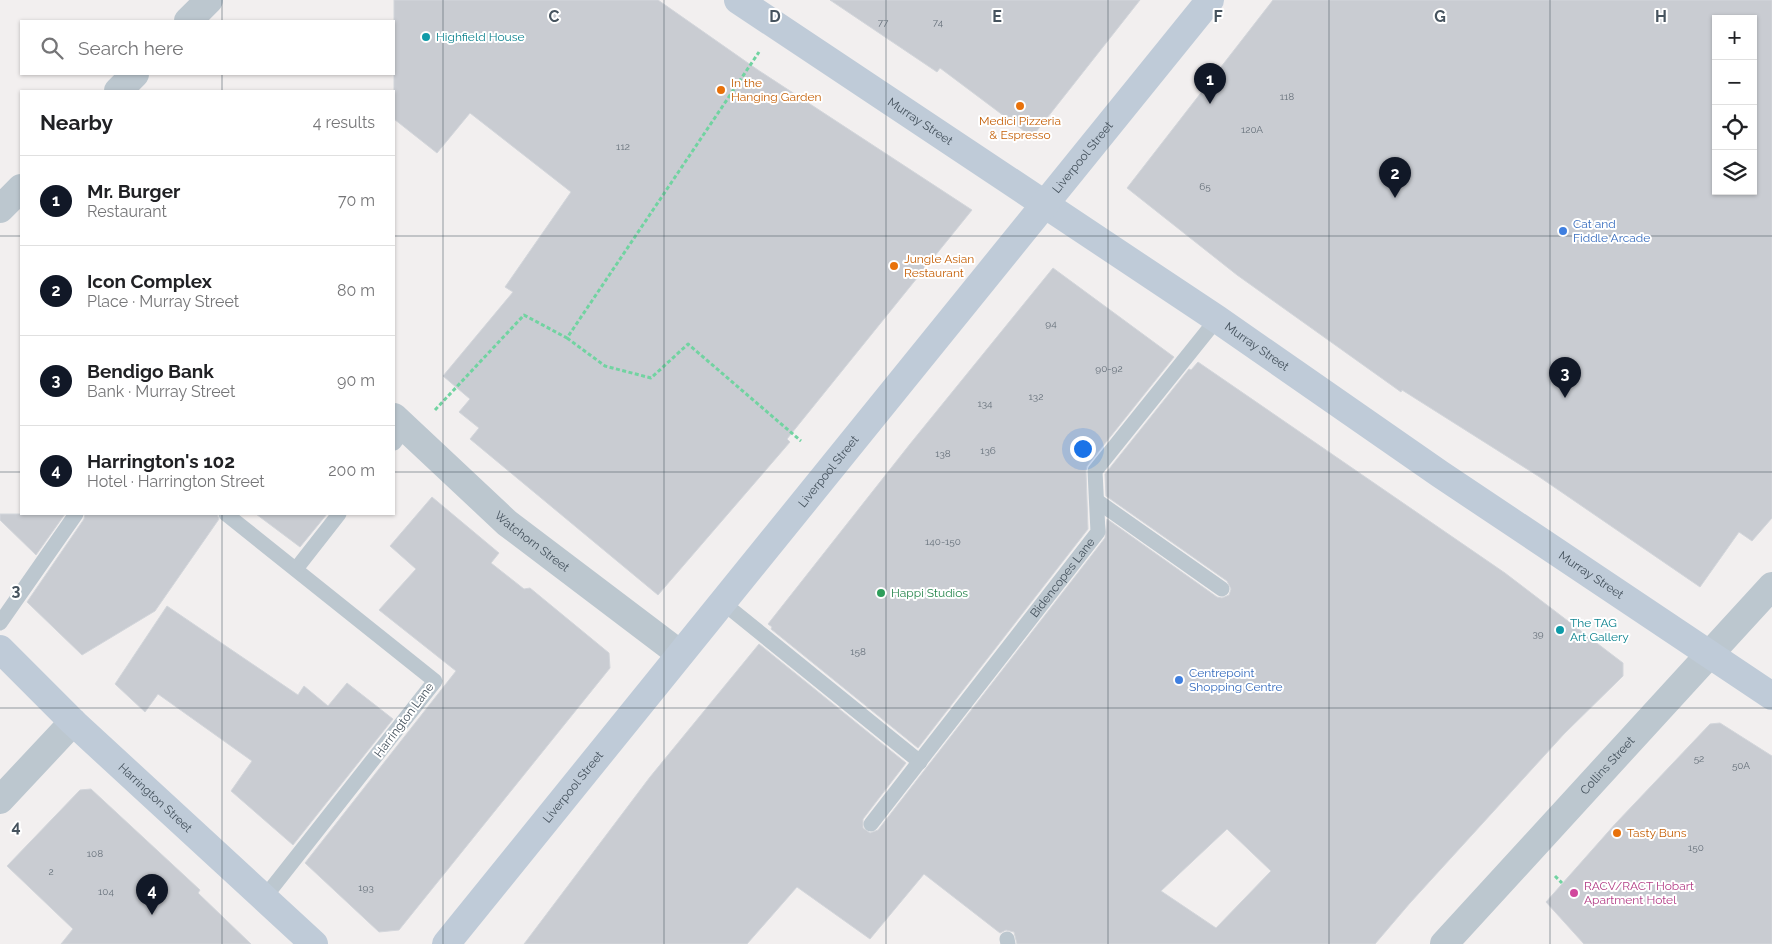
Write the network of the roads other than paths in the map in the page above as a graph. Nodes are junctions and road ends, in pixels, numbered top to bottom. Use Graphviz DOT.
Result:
graph roads {
  1 [pos="209,0"];
  2 [pos="738,0"];
  3 [pos="1210,0"];
  4 [pos="189,20"];
  5 [pos="134,75"];
  6 [pos="119,90"];
  7 [pos="20,189"];
  8 [pos="1044,204"];
  9 [pos="0,209"];
  10 [pos="1217,319"];
  11 [pos="398,429"];
  12 [pos="1097,501"];
  13 [pos="75,515"];
  14 [pos="227,515"];
  15 [pos="338,515"];
  16 [pos="296,569"];
  17 [pos="1772,586"];
  18 [pos="1222,589"];
  19 [pos="722,602"];
  20 [pos="0,623"];
  21 [pos="0,649"];
  22 [pos="680,654"];
  23 [pos="1709,654"];
  24 [pos="1772,696"];
  25 [pos="73,722"];
  26 [pos="920,762"];
  27 [pos="0,800"];
  28 [pos="871,824"];
  29 [pos="264,898"];
  30 [pos="314,944"];
  31 [pos="446,944"];
  32 [pos="1444,944"];
  1 -- 4 [label="street"];
  2 -- 8 [label="main road, Murray Street"];
  3 -- 8 [label="main road, Liverpool Street"];
  5 -- 6 [label="street"];
  7 -- 9 [label="street"];
  8 -- 10 [label="main road, Murray Street"];
  8 -- 19 [label="main road, Liverpool Street"];
  10 -- 12 [label="lane, Bidencopes Lane"];
  10 -- 23 [label="main road, Murray Street"];
  11 -- 22 [label="street, Watchorn Street"];
  12 -- 18 [label="lane"];
  12 -- 26 [label="lane, Bidencopes Lane"];
  13 -- 20 [label="lane"];
  14 -- 16 [label="lane, Harrington Lane"];
  15 -- 16 [label="lane"];
  16 -- 29 [label="lane, Harrington Lane"];
  17 -- 23 [label="street, Collins Street"];
  19 -- 22 [label="main road, Liverpool Street"];
  19 -- 26 [label="lane"];
  21 -- 25 [label="main road, Harrington Street"];
  22 -- 31 [label="main road, Liverpool Street"];
  23 -- 24 [label="main road, Murray Street"];
  23 -- 32 [label="street, Collins Street"];
  25 -- 27 [label="street"];
  25 -- 29 [label="main road, Harrington Street"];
  26 -- 28 [label="lane, Bidencopes Lane"];
  29 -- 30 [label="main road, Harrington Street"];
}
